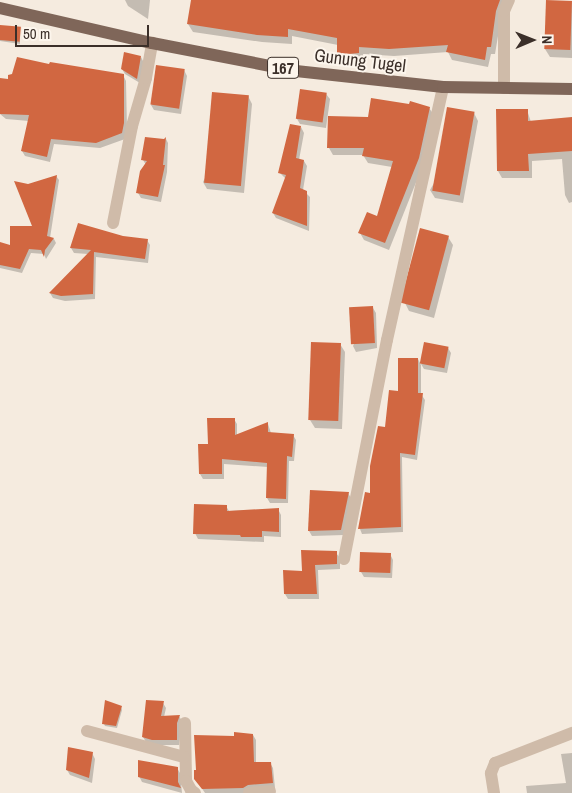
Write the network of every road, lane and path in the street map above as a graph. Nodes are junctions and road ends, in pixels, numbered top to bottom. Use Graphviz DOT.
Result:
graph roads {
  1 [pos="509,0"];
  2 [pos="0,8"];
  3 [pos="152,43"];
  4 [pos="443,87"];
  5 [pos="504,88"];
  6 [pos="572,89"];
  7 [pos="114,223"];
  8 [pos="344,559"];
  9 [pos="185,723"];
  10 [pos="88,732"];
  11 [pos="572,733"];
  12 [pos="184,757"];
  13 [pos="270,792"];
  14 [pos="195,793"];
  15 [pos="249,793"];
  16 [pos="494,793"];
  1 -- 5 [label="street"];
  2 -- 3 [label="main road, Gunung Tugel / 167"];
  3 -- 4 [label="main road, Gunung Tugel / 167"];
  3 -- 7 [label="street"];
  4 -- 5 [label="main road, Gunung Tugel / 167"];
  4 -- 8 [label="street"];
  5 -- 6 [label="main road, Gunung Tugel / 167"];
  9 -- 12 [label="street"];
  10 -- 12 [label="street"];
  11 -- 16 [label="street"];
  12 -- 14 [label="street"];
  13 -- 15 [label="street"];
}
